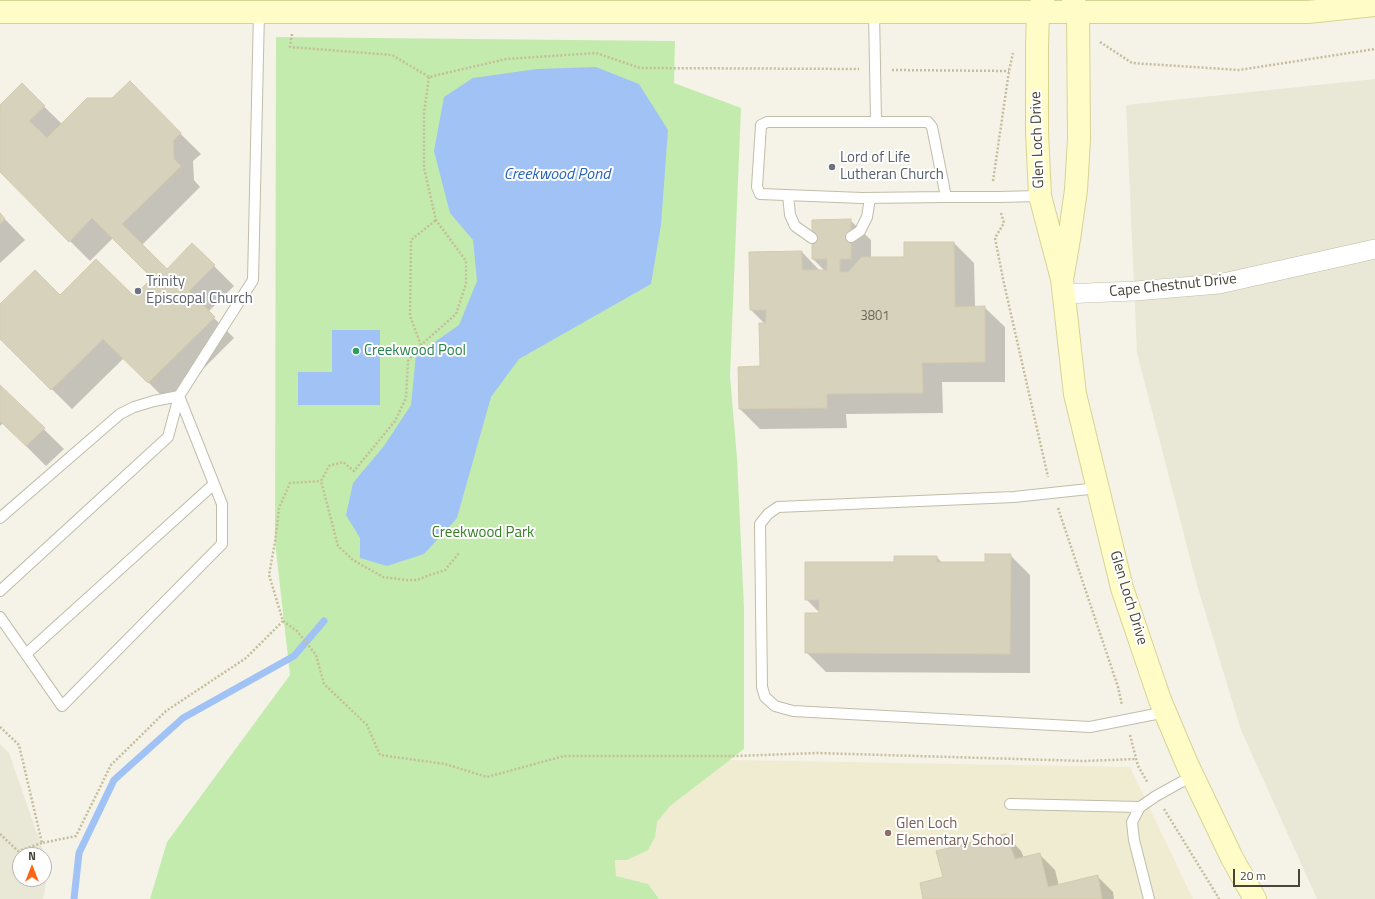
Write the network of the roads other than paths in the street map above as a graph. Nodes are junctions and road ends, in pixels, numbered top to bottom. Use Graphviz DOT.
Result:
graph roads {
  1 [pos="1375,5"];
  2 [pos="1040,6"];
  3 [pos="1076,6"];
  4 [pos="874,11"];
  5 [pos="0,12"];
  6 [pos="259,12"];
  7 [pos="876,121"];
  8 [pos="788,195"];
  9 [pos="1040,196"];
  10 [pos="946,197"];
  11 [pos="870,198"];
  12 [pos="851,237"];
  13 [pos="812,238"];
  14 [pos="1375,249"];
  15 [pos="1062,286"];
  16 [pos="179,396"];
  17 [pos="214,484"];
  18 [pos="1098,488"];
  19 [pos="0,518"];
  20 [pos="0,592"];
  21 [pos="0,617"];
  22 [pos="26,654"];
  23 [pos="1166,712"];
  24 [pos="1192,776"];
  25 [pos="1010,804"];
  26 [pos="1140,807"];
  27 [pos="1149,899"];
  28 [pos="1255,899"];
  1 -- 3 [label="street"];
  2 -- 3 [label="street"];
  2 -- 4 [label="street"];
  2 -- 9 [label="street, Glen Loch Drive"];
  3 -- 15 [label="street, Glen Loch Drive"];
  4 -- 6 [label="street"];
  4 -- 7 [label="lane"];
  5 -- 6 [label="street"];
  6 -- 16 [label="lane"];
  7 -- 8 [label="lane"];
  7 -- 10 [label="lane"];
  8 -- 11 [label="lane"];
  8 -- 13 [label="lane"];
  9 -- 10 [label="lane"];
  9 -- 15 [label="street, Glen Loch Drive"];
  10 -- 11 [label="lane"];
  11 -- 12 [label="lane"];
  14 -- 15 [label="street, Cape Chestnut Drive"];
  15 -- 18 [label="street, Glen Loch Drive"];
  16 -- 17 [label="lane"];
  16 -- 19 [label="lane"];
  16 -- 20 [label="lane"];
  17 -- 22 [label="lane"];
  17 -- 22 [label="lane"];
  18 -- 23 [label="street, Glen Loch Drive"];
  18 -- 23 [label="lane"];
  21 -- 22 [label="lane"];
  23 -- 24 [label="street, Glen Loch Drive"];
  24 -- 26 [label="lane"];
  24 -- 28 [label="street, Glen Loch Drive"];
  25 -- 26 [label="lane"];
  26 -- 27 [label="lane"];
}
